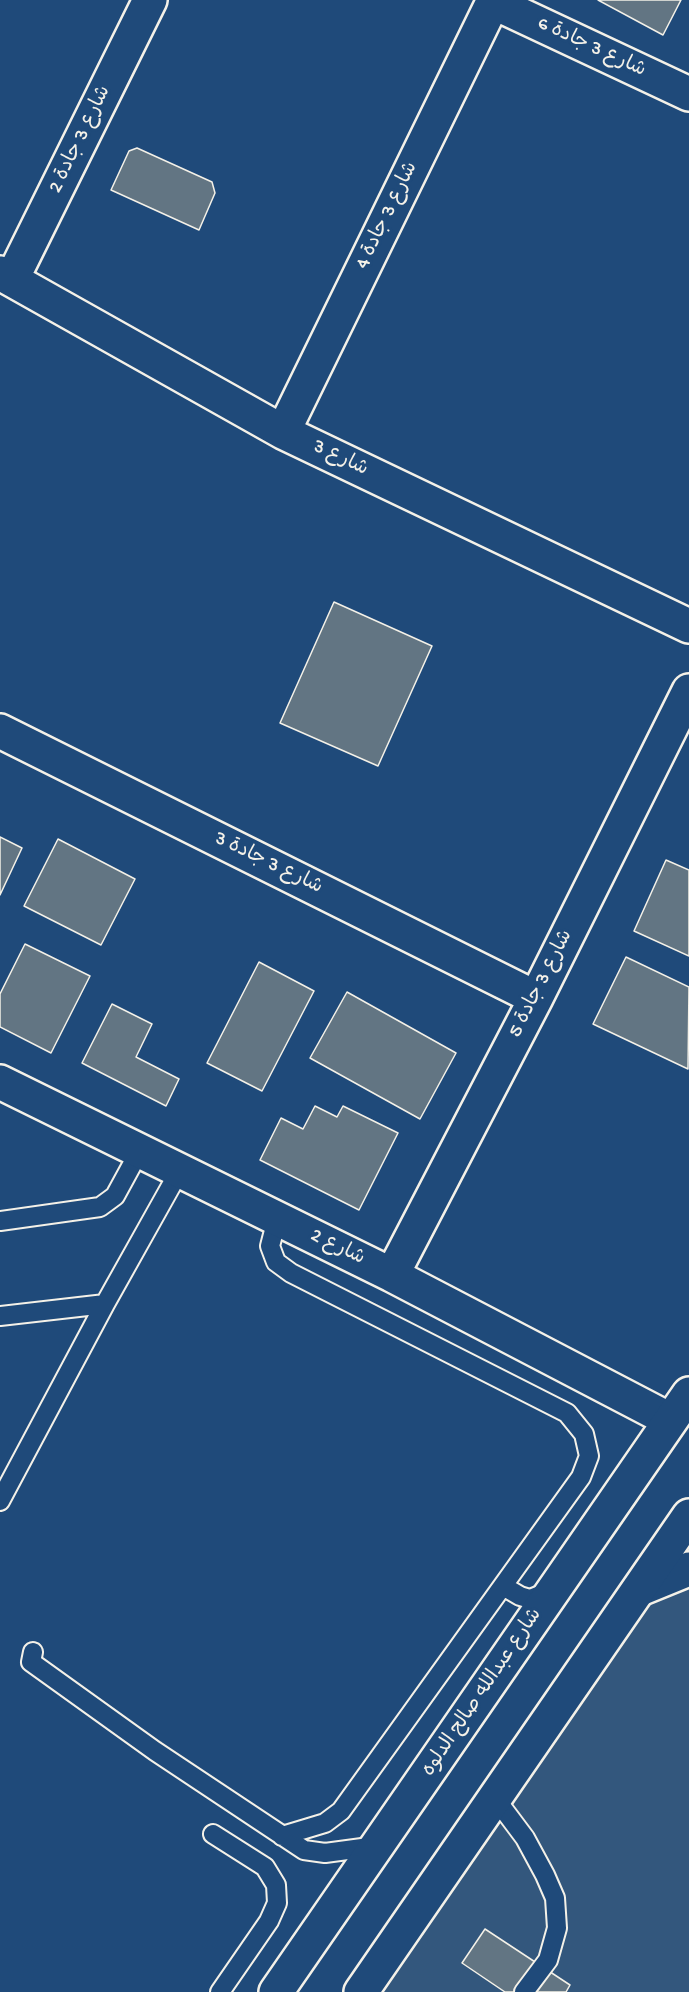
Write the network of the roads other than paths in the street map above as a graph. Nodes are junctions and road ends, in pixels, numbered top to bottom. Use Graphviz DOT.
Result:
graph roads {
  1 [pos="150,0"];
  2 [pos="493,1"];
  3 [pos="689,94"];
  4 [pos="6,276"];
  5 [pos="283,432"];
  6 [pos="689,626"];
  7 [pos="689,691"];
  8 [pos="0,731"];
  9 [pos="536,998"];
  10 [pos="0,1082"];
  11 [pos="140,1152"];
  12 [pos="180,1170"];
  13 [pos="277,1219"];
  14 [pos="0,1221"];
  15 [pos="392,1275"];
  16 [pos="105,1304"];
  17 [pos="0,1316"];
  18 [pos="689,1394"];
  19 [pos="670,1420"];
  20 [pos="0,1502"];
  21 [pos="689,1516"];
  22 [pos="689,1569"];
  23 [pos="503,1586"];
  24 [pos="554,1589"];
  25 [pos="640,1589"];
  26 [pos="33,1652"];
  27 [pos="495,1798"];
  28 [pos="213,1834"];
  29 [pos="282,1836"];
  30 [pos="378,1846"];
  31 [pos="220,1992"];
  32 [pos="276,1992"];
  33 [pos="361,1992"];
  34 [pos="524,1992"];
  1 -- 4 [label="street, شارع 3 جادة 2"];
  2 -- 3 [label="street, شارع 3 جادة 6"];
  2 -- 5 [label="street, شارع 3 جادة 4"];
  4 -- 5 [label="street, شارع 3"];
  5 -- 6 [label="street, شارع 3"];
  7 -- 9 [label="street, شارع 3 جادة 5"];
  8 -- 9 [label="street, شارع 3 جادة 3"];
  9 -- 15 [label="street, شارع 3 جادة 5"];
  10 -- 11 [label="street, شارع 2"];
  11 -- 12 [label="street, شارع 2"];
  11 -- 14 [label="lane"];
  12 -- 13 [label="street, شارع 2"];
  12 -- 16 [label="lane"];
  13 -- 15 [label="street, شارع 2"];
  13 -- 23 [label="lane"];
  15 -- 19 [label="street, شارع 2"];
  16 -- 17 [label="lane"];
  16 -- 20 [label="lane"];
  18 -- 19 [label="street, شارع عبدالله صالح الدلوه"];
  19 -- 24 [label="street, شارع عبدالله صالح الدلوه"];
  21 -- 25 [label="street"];
  22 -- 25 [label="street"];
  23 -- 24 [label="lane"];
  23 -- 29 [label="lane"];
  24 -- 30 [label="street, شارع عبدالله صالح الدلوه"];
  25 -- 27 [label="street"];
  26 -- 29 [label="lane"];
  27 -- 33 [label="street"];
  27 -- 34 [label="lane"];
  28 -- 31 [label="lane"];
  29 -- 30 [label="lane"];
  30 -- 32 [label="street, شارع عبدالله صالح الدلوه"];
}
